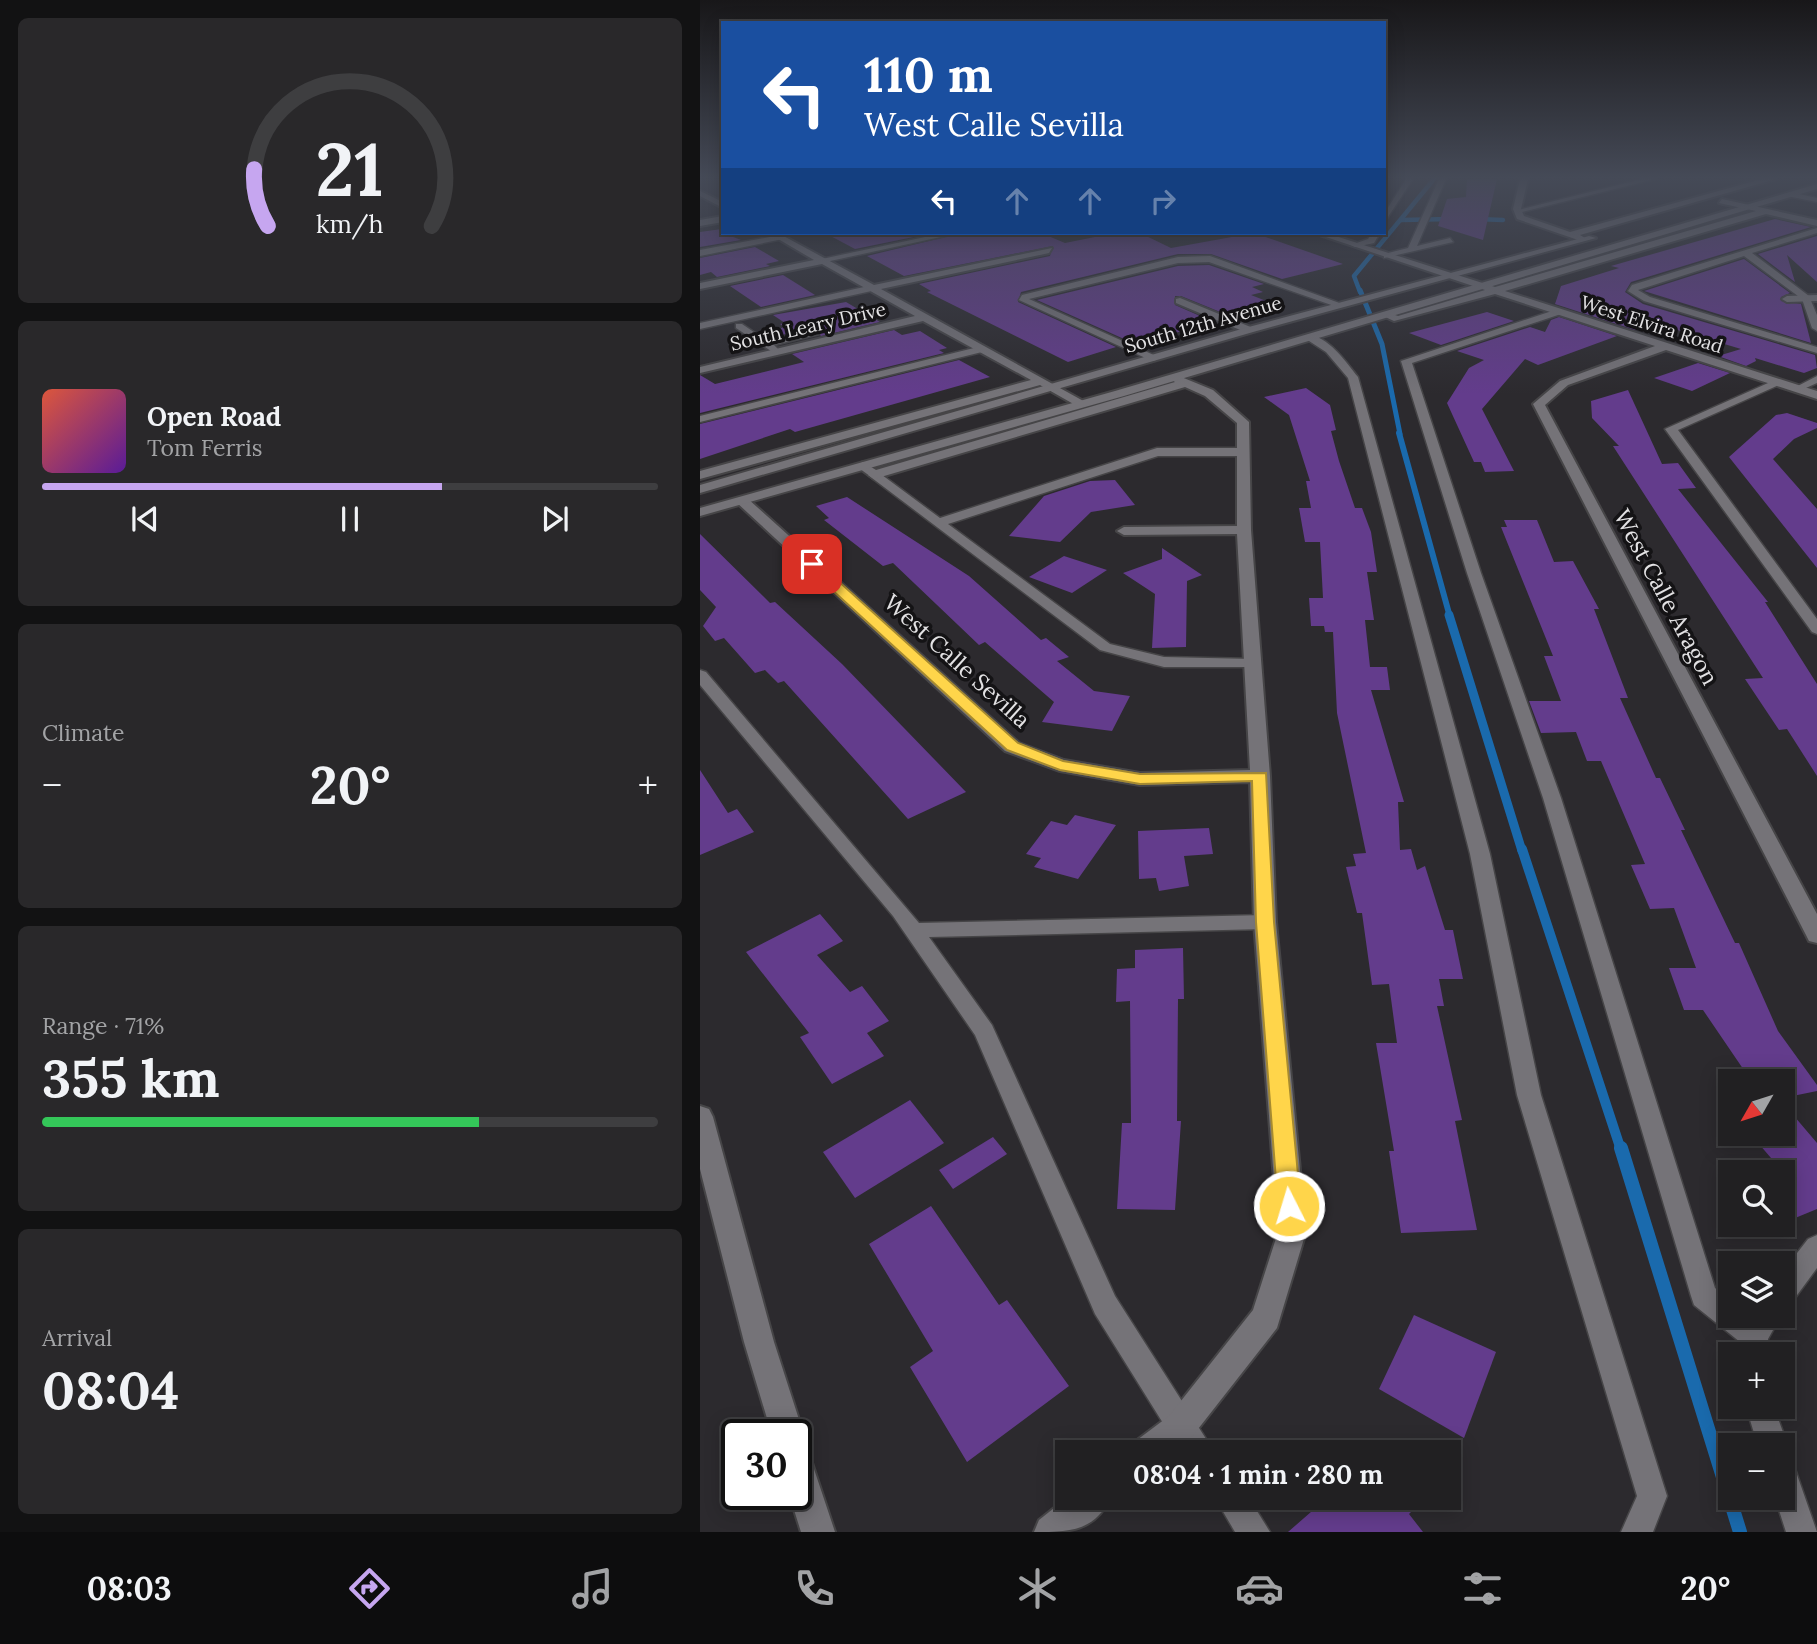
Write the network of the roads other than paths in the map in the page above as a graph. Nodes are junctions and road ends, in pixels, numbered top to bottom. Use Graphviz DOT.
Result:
graph roads {
  1 [pos="805,250"];
  2 [pos="869,250"];
  3 [pos="1047,250"];
  4 [pos="1370,250"];
  5 [pos="1408,250"];
  6 [pos="1545,250"];
  7 [pos="1598,250"];
  8 [pos="1631,250"];
  9 [pos="1754,250"];
  10 [pos="1746,253"];
  11 [pos="1385,255"];
  12 [pos="822,260"];
  13 [pos="1449,277"];
  14 [pos="700,286"];
  15 [pos="1479,286"];
  16 [pos="877,290"];
  17 [pos="1492,291"];
  18 [pos="1378,295"];
  19 [pos="1812,298"];
  20 [pos="1787,299"];
  21 [pos="1180,301"];
  22 [pos="1343,304"];
  23 [pos="1558,312"];
  24 [pos="1385,315"];
  25 [pos="925,317"];
  26 [pos="775,318"];
  27 [pos="700,326"];
  28 [pos="739,326"];
  29 [pos="1817,328"];
  30 [pos="1249,330"];
  31 [pos="814,334"];
  32 [pos="1309,338"];
  33 [pos="766,344"];
  34 [pos="1665,346"];
  35 [pos="982,349"];
  36 [pos="1817,350"];
  37 [pos="777,352"];
  38 [pos="1152,358"];
  39 [pos="700,370"];
  40 [pos="1181,379"];
  41 [pos="1817,379"];
  42 [pos="1777,382"];
  43 [pos="1046,384"];
  44 [pos="1797,389"];
  45 [pos="1817,396"];
  46 [pos="1081,403"];
  47 [pos="700,419"];
  48 [pos="1243,452"];
  49 [pos="868,471"];
  50 [pos="700,475"];
  51 [pos="700,489"];
  52 [pos="742,500"];
  53 [pos="700,512"];
  54 [pos="937,523"];
  55 [pos="1244,530"];
  56 [pos="1124,531"];
  57 [pos="1817,629"];
  58 [pos="1253,664"];
  59 [pos="700,675"];
  60 [pos="1260,776"];
  61 [pos="1265,922"];
  62 [pos="913,930"];
  63 [pos="1817,935"];
  64 [pos="700,1118"];
  65 [pos="1817,1247"];
  66 [pos="1795,1277"];
  67 [pos="1758,1336"];
  68 [pos="783,1419"];
  69 [pos="1180,1427"];
  70 [pos="1164,1440"];
  71 [pos="1189,1440"];
  72 [pos="811,1510"];
  73 [pos="1078,1510"];
  74 [pos="1238,1510"];
  75 [pos="1794,1510"];
  76 [pos="818,1532"];
  77 [pos="1051,1532"];
  78 [pos="1254,1532"];
  79 [pos="1637,1532"];
  80 [pos="1802,1532"];
  1 -- 12 [label="street"];
  2 -- 12 [label="lane"];
  3 -- 16 [label="street"];
  4 -- 11 [label="street, West Elvira Road"];
  5 -- 11 [label="lane"];
  6 -- 13 [label="street, South 12th Avenue"];
  7 -- 15 [label="street, South 12th Avenue"];
  8 -- 17 [label="street, South 12th Avenue"];
  9 -- 10 [label="lane"];
  10 -- 19 [label="lane"];
  10 -- 36 [label="lane"];
  11 -- 13 [label="street, West Elvira Road"];
  12 -- 14 [label="street"];
  12 -- 16 [label="street"];
  13 -- 15 [label="street, West Elvira Road"];
  13 -- 18 [label="street, South 12th Avenue"];
  15 -- 17 [label="street, West Elvira Road"];
  15 -- 24 [label="street, South 12th Avenue"];
  16 -- 25 [label="street"];
  16 -- 26 [label="lane"];
  16 -- 27 [label="lane"];
  17 -- 23 [label="street, West Elvira Road"];
  17 -- 24 [label="street, South 12th Avenue"];
  18 -- 22 [label="street, South 12th Avenue"];
  19 -- 20 [label="street"];
  19 -- 29 [label="lane"];
  21 -- 30 [label="street"];
  22 -- 30 [label="street, South 12th Avenue"];
  22 -- 38 [label="lane"];
  23 -- 34 [label="street, West Elvira Road"];
  23 -- 67 [label="lane"];
  24 -- 32 [label="street, South 12th Avenue"];
  25 -- 35 [label="street"];
  25 -- 37 [label="street, South Leary Drive"];
  28 -- 33 [label="lane"];
  30 -- 38 [label="street, South 12th Avenue"];
  31 -- 33 [label="lane"];
  32 -- 40 [label="street, South 12th Avenue"];
  32 -- 79 [label="lane"];
  33 -- 37 [label="lane"];
  34 -- 42 [label="street, West Elvira Road"];
  34 -- 63 [label="street, West Calle Aragon"];
  35 -- 43 [label="street"];
  35 -- 47 [label="lane"];
  37 -- 39 [label="street, South Leary Drive"];
  38 -- 43 [label="street, South 12th Avenue"];
  40 -- 46 [label="street, South 12th Avenue"];
  40 -- 48 [label="street"];
  40 -- 49 [label="street, South 12th Avenue"];
  41 -- 44 [label="lane"];
  42 -- 44 [label="street, West Elvira Road"];
  42 -- 57 [label="lane"];
  43 -- 46 [label="street"];
  43 -- 50 [label="street, South 12th Avenue"];
  43 -- 51 [label="street, South 12th Avenue"];
  44 -- 45 [label="street, West Elvira Road"];
  46 -- 49 [label="street, South 12th Avenue"];
  48 -- 54 [label="lane"];
  48 -- 55 [label="street"];
  49 -- 52 [label="street, South 12th Avenue"];
  49 -- 54 [label="lane"];
  52 -- 53 [label="street, South 12th Avenue"];
  52 -- 60 [label="street, West Calle Sevilla"];
  54 -- 58 [label="lane"];
  55 -- 56 [label="street"];
  55 -- 58 [label="street"];
  58 -- 60 [label="street"];
  59 -- 62 [label="lane"];
  60 -- 61 [label="street"];
  61 -- 62 [label="lane"];
  61 -- 69 [label="street"];
  62 -- 69 [label="lane"];
  64 -- 68 [label="street"];
  65 -- 66 [label="lane"];
  69 -- 70 [label="street"];
  69 -- 71 [label="lane"];
  72 -- 76 [label="street"];
  73 -- 77 [label="street"];
  74 -- 78 [label="lane"];
  75 -- 80 [label="lane"];
}
